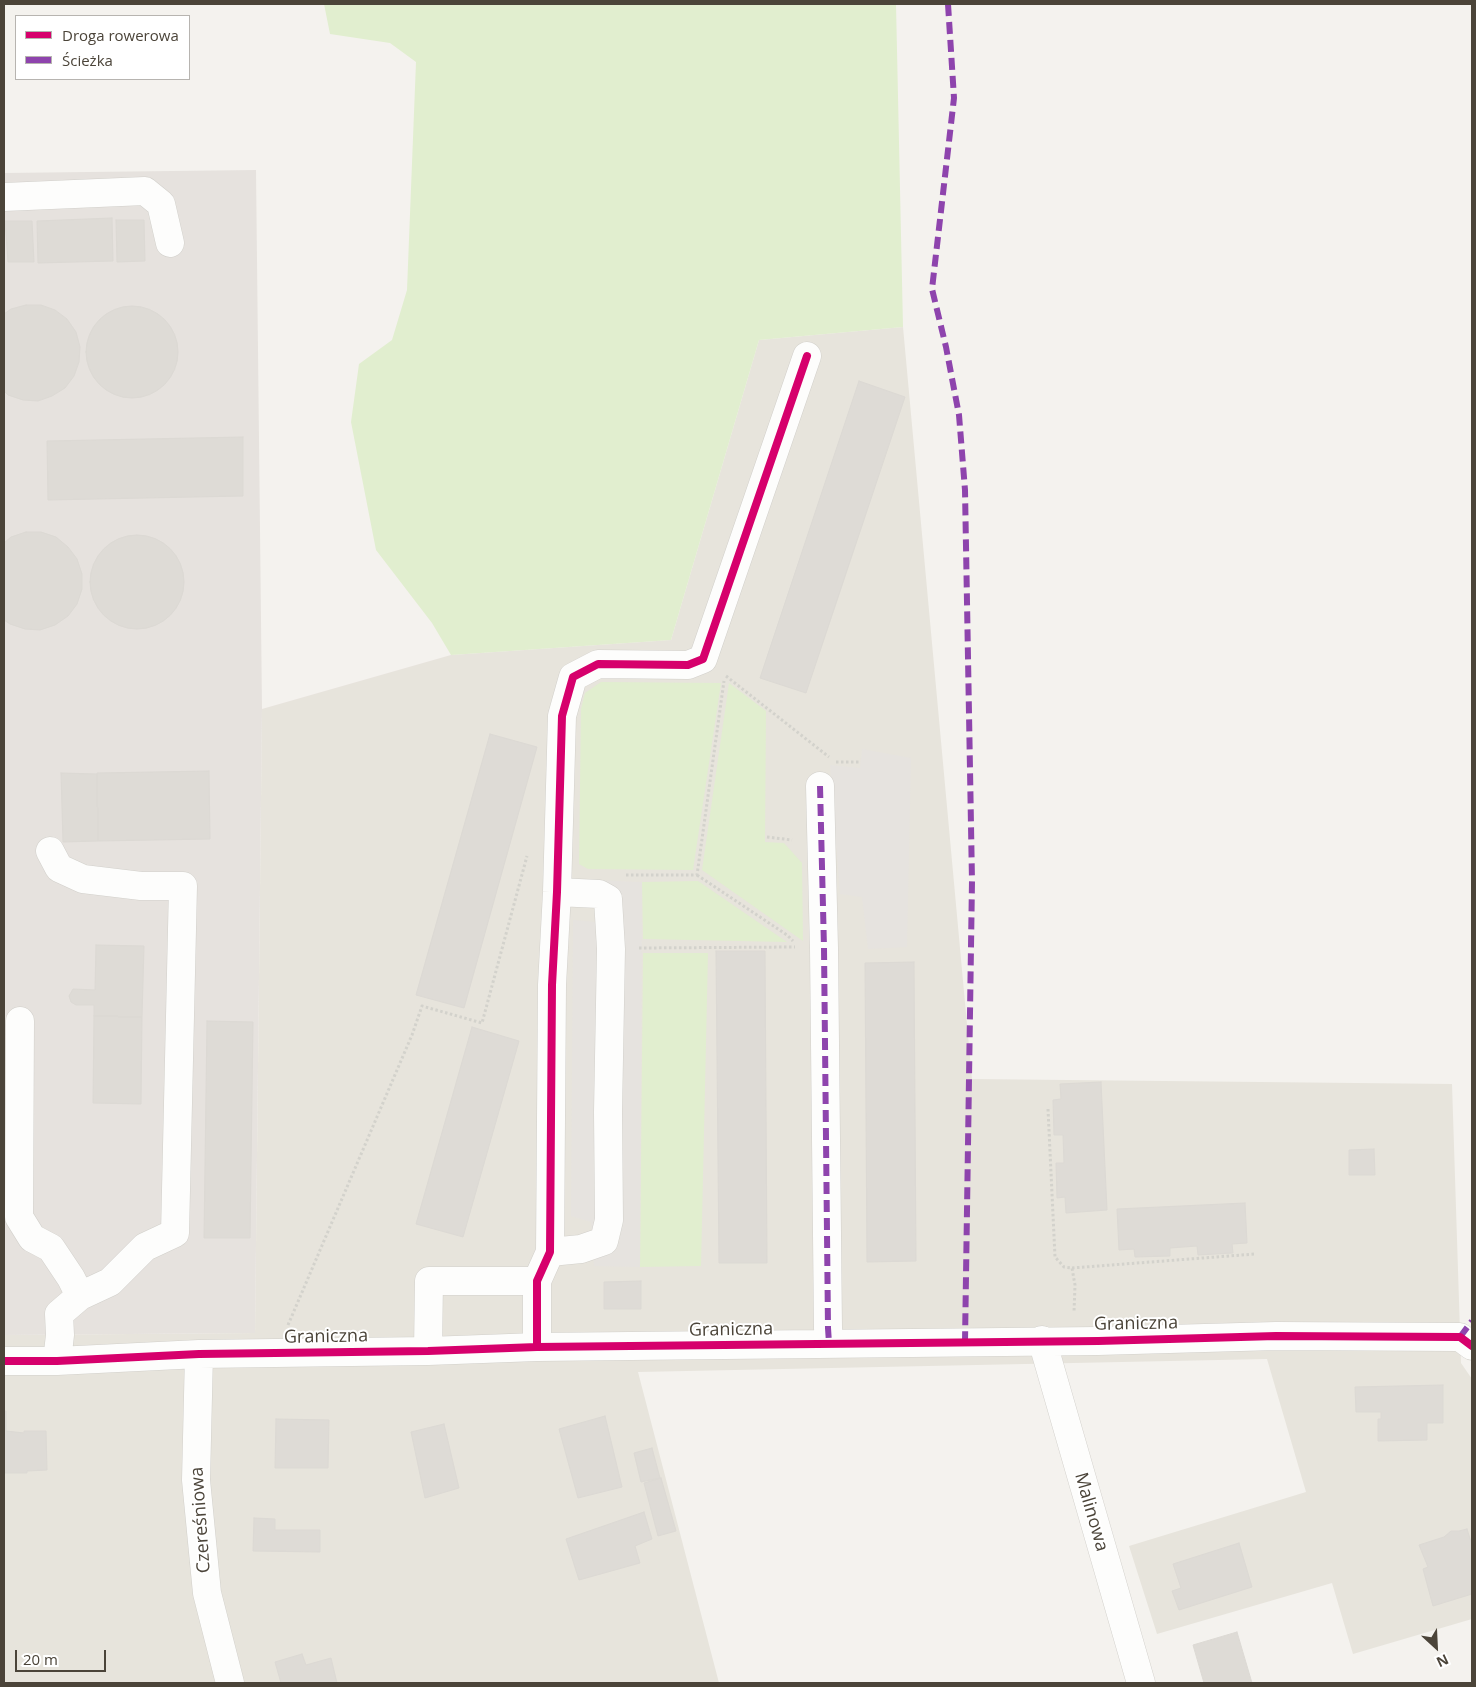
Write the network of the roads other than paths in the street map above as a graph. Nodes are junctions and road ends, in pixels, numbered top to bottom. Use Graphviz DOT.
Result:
graph roads {
  1 [pos="4,197"];
  2 [pos="170,243"];
  3 [pos="807,356"];
  4 [pos="820,786"];
  5 [pos="50,852"];
  6 [pos="557,892"];
  7 [pos="20,1021"];
  8 [pos="550,1252"];
  9 [pos="537,1281"];
  10 [pos="80,1296"];
  11 [pos="1042,1340"];
  12 [pos="1466,1342"];
  13 [pos="829,1343"];
  14 [pos="537,1347"];
  15 [pos="428,1351"];
  16 [pos="199,1354"];
  17 [pos="4,1361"];
  18 [pos="57,1361"];
  19 [pos="230,1683"];
  20 [pos="1141,1683"];
  1 -- 2 [label="street"];
  3 -- 6 [label="street"];
  4 -- 13 [label="street"];
  5 -- 10 [label="street"];
  6 -- 8 [label="street"];
  6 -- 8 [label="street"];
  7 -- 10 [label="street"];
  8 -- 9 [label="street"];
  9 -- 14 [label="street"];
  9 -- 15 [label="street"];
  10 -- 18 [label="street"];
  11 -- 12 [label="street, Graniczna"];
  11 -- 13 [label="street, Graniczna"];
  11 -- 20 [label="street, Malinowa"];
  13 -- 14 [label="street, Graniczna"];
  14 -- 15 [label="street, Graniczna"];
  15 -- 16 [label="street, Graniczna"];
  16 -- 18 [label="street, Graniczna"];
  16 -- 19 [label="street, Czereśniowa"];
  17 -- 18 [label="street, Graniczna"];
}
